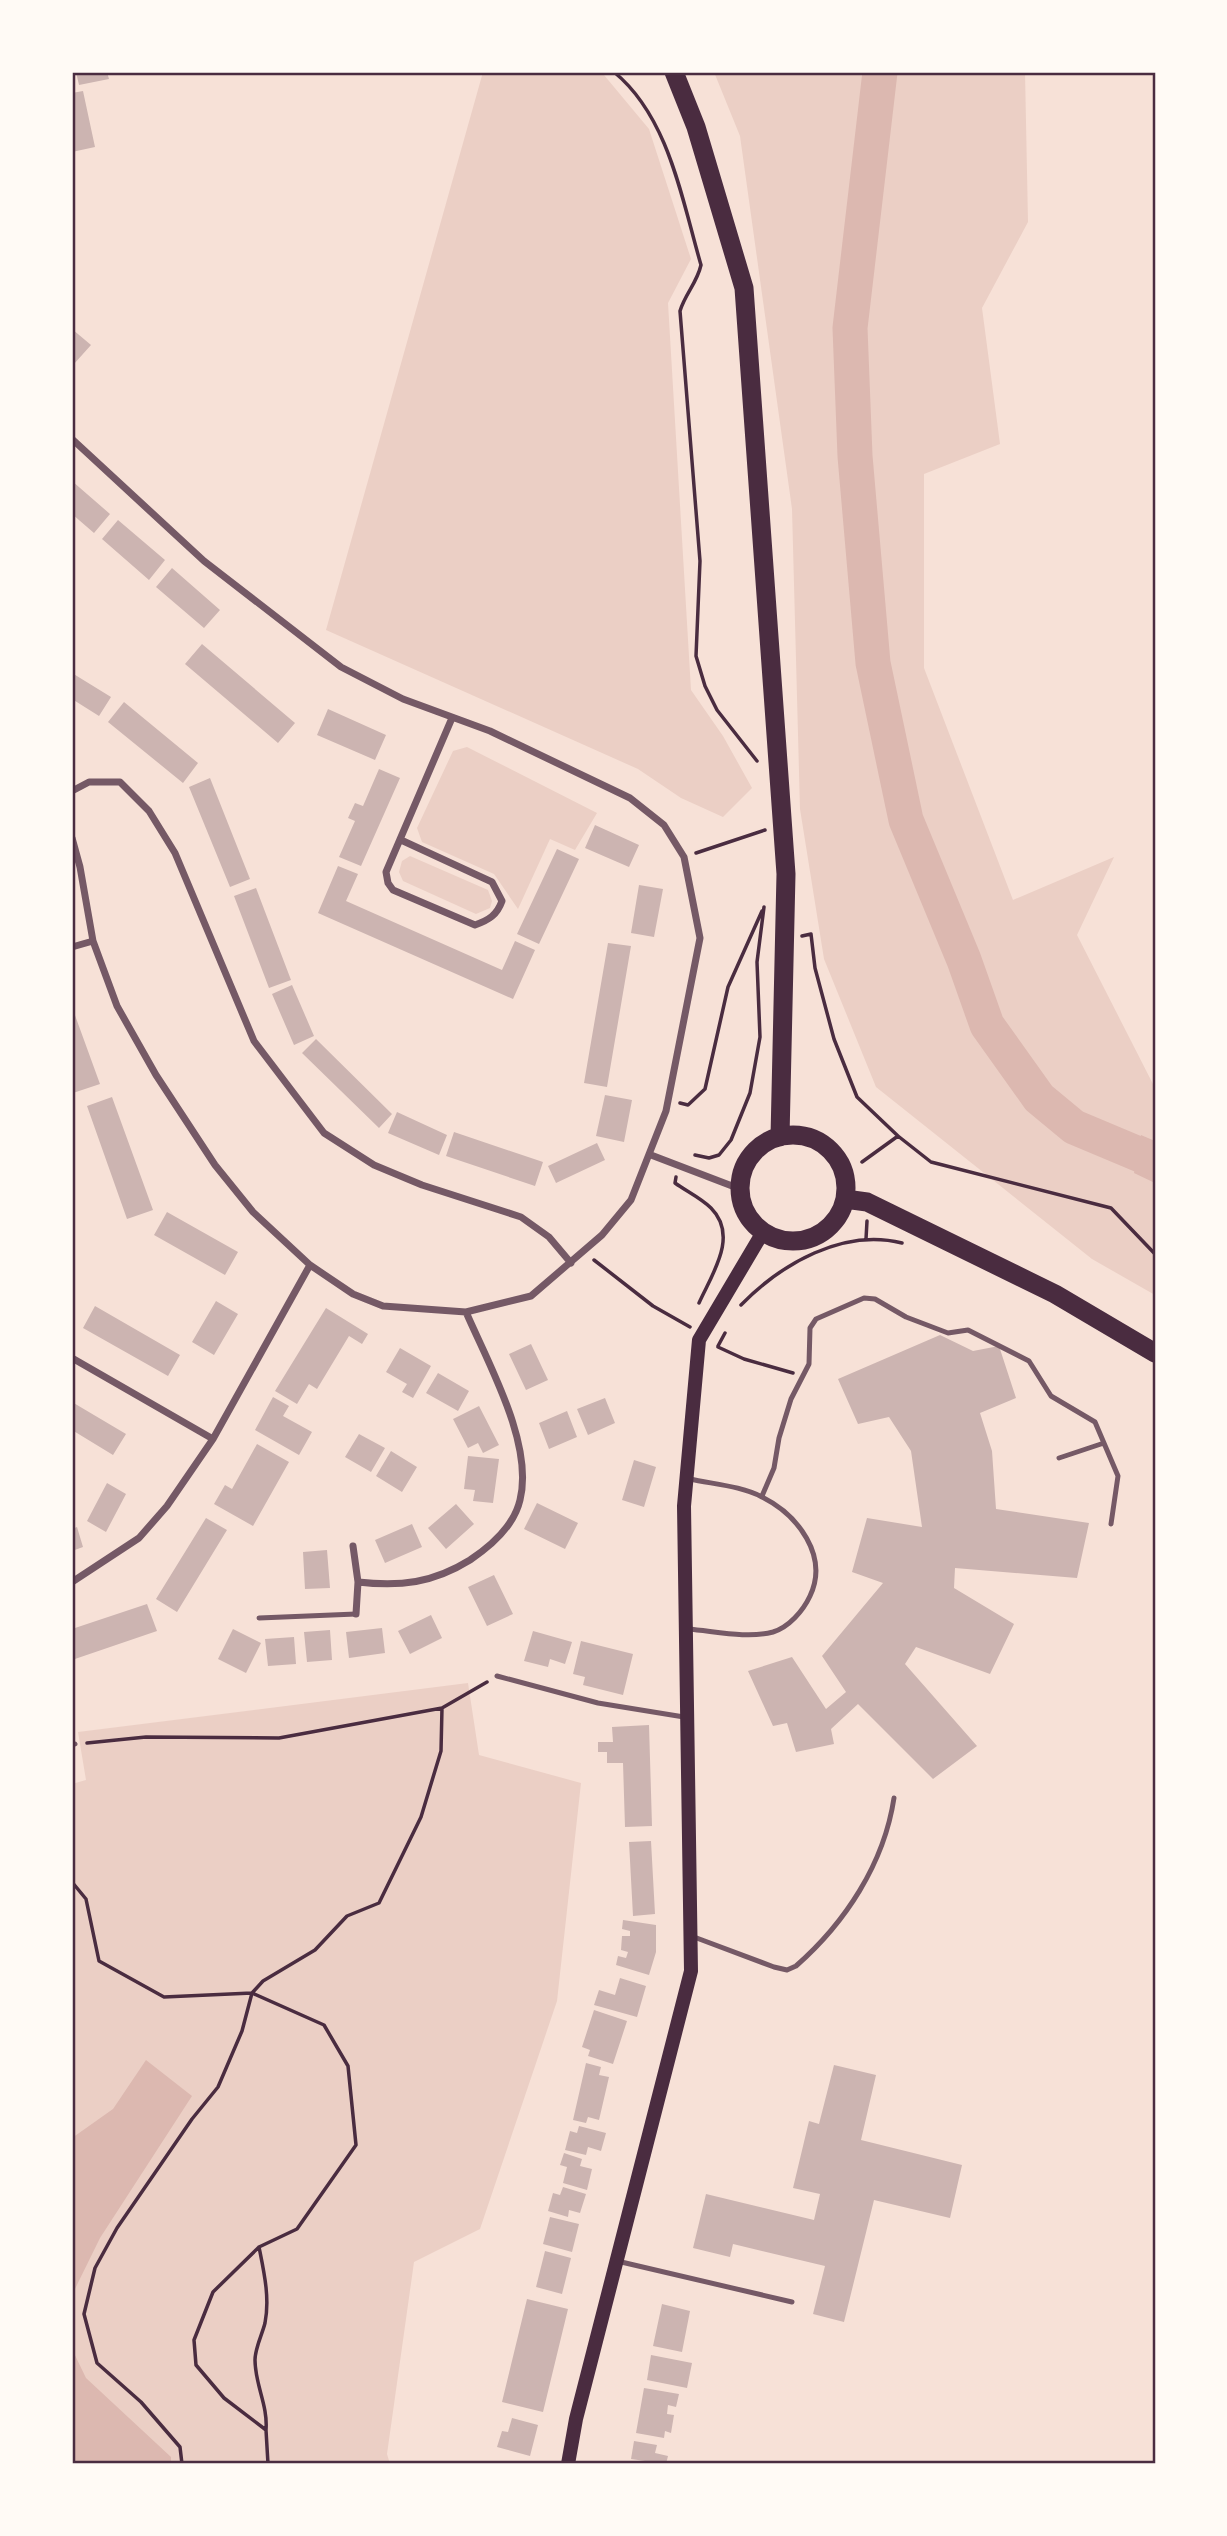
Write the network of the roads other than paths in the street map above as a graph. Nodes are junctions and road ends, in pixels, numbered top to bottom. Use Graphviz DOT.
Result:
graph roads {
  1 [pos="674,72"];
  2 [pos="72,439"];
  3 [pos="452,718"];
  4 [pos="72,791"];
  5 [pos="72,838"];
  6 [pos="401,840"];
  7 [pos="93,941"];
  8 [pos="72,947"];
  9 [pos="780,1137"];
  10 [pos="651,1155"];
  11 [pos="740,1189"];
  12 [pos="845,1199"];
  13 [pos="763,1232"];
  14 [pos="571,1263"];
  15 [pos="310,1265"];
  16 [pos="466,1312"];
  17 [pos="1155,1353"];
  18 [pos="72,1358"];
  19 [pos="213,1439"];
  20 [pos="1104,1443"];
  21 [pos="1059,1458"];
  22 [pos="687,1479"];
  23 [pos="762,1496"];
  24 [pos="1111,1524"];
  25 [pos="353,1546"];
  26 [pos="72,1582"];
  27 [pos="358,1582"];
  28 [pos="356,1614"];
  29 [pos="259,1618"];
  30 [pos="686,1628"];
  31 [pos="496,1676"];
  32 [pos="687,1718"];
  33 [pos="894,1798"];
  34 [pos="691,1936"];
  35 [pos="617,2261"];
  36 [pos="792,2302"];
  37 [pos="568,2464"];
  1 -- 9 [label="highway"];
  2 -- 3 [label="street"];
  3 -- 6 [label="street"];
  3 -- 10 [label="street"];
  4 -- 14 [label="street"];
  5 -- 7 [label="street"];
  6 -- 6 [label="street"];
  7 -- 8 [label="street"];
  7 -- 15 [label="street"];
  9 -- 11 [label="highway"];
  9 -- 12 [label="highway"];
  10 -- 11 [label="street"];
  10 -- 14 [label="street"];
  11 -- 13 [label="highway"];
  12 -- 13 [label="highway"];
  12 -- 17 [label="highway"];
  13 -- 22 [label="main road"];
  14 -- 16 [label="street"];
  15 -- 16 [label="street"];
  15 -- 19 [label="street"];
  16 -- 27 [label="street"];
  18 -- 19 [label="street"];
  19 -- 26 [label="street"];
  20 -- 21 [label="lane"];
  20 -- 23 [label="lane"];
  20 -- 24 [label="lane"];
  22 -- 23 [label="lane"];
  22 -- 30 [label="main road"];
  23 -- 30 [label="lane"];
  25 -- 27 [label="street"];
  27 -- 28 [label="street"];
  28 -- 29 [label="lane"];
  30 -- 32 [label="main road"];
  31 -- 32 [label="lane"];
  32 -- 34 [label="main road"];
  33 -- 34 [label="lane"];
  34 -- 35 [label="main road"];
  35 -- 36 [label="lane"];
  35 -- 37 [label="main road"];
}
